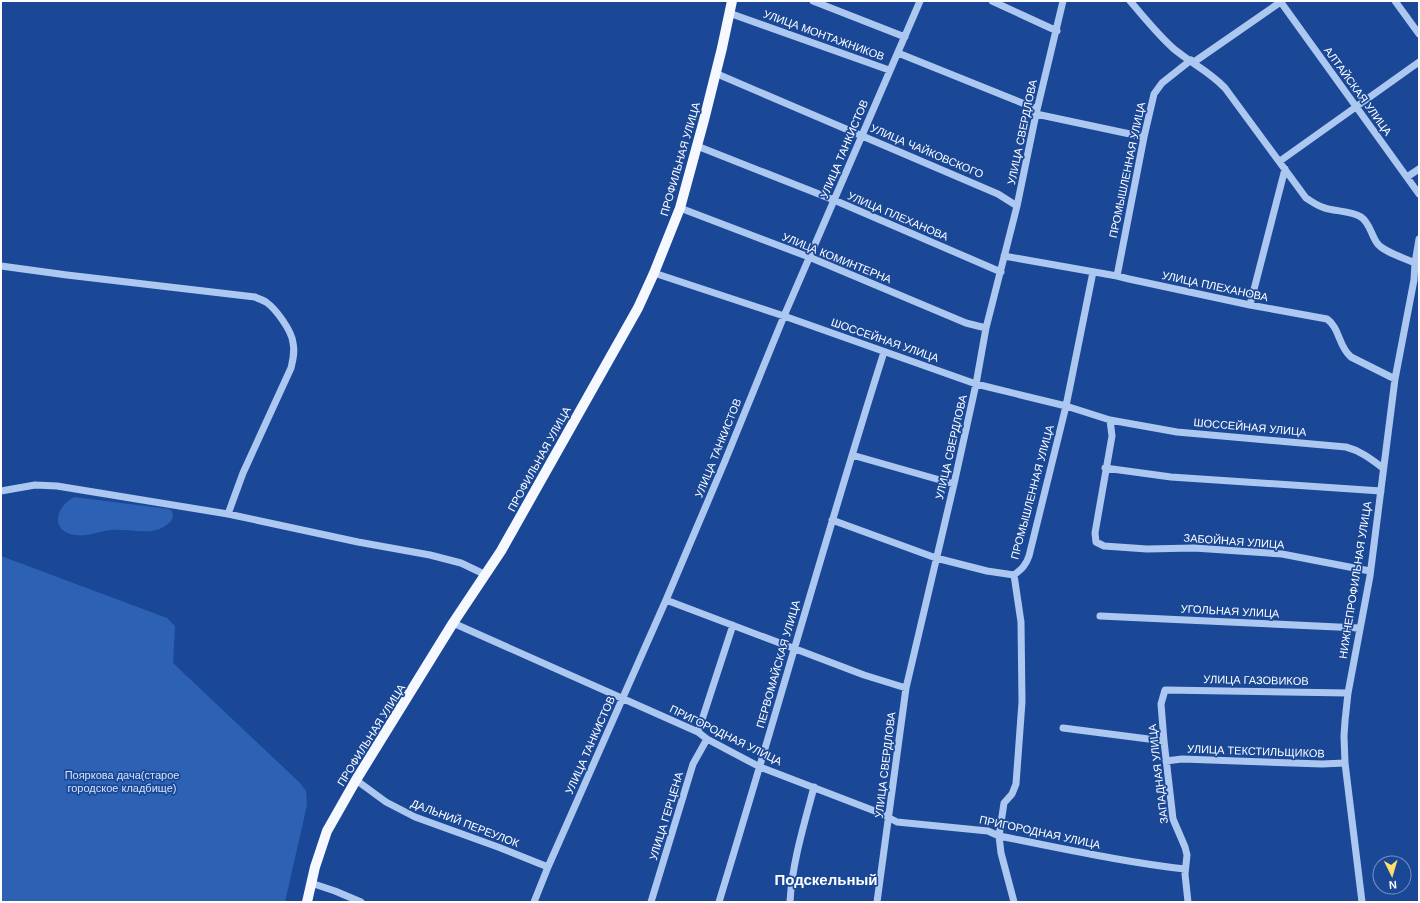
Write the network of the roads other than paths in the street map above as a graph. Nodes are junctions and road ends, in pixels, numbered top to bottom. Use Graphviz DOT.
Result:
graph roads {
  1 [pos="732,1"];
  2 [pos="813,1"];
  3 [pos="920,1"];
  4 [pos="992,1"];
  5 [pos="1063,1"];
  6 [pos="1130,1"];
  7 [pos="1280,1"];
  8 [pos="1395,1"];
  9 [pos="729,13"];
  10 [pos="1057,31"];
  11 [pos="1419,34"];
  12 [pos="905,37"];
  13 [pos="898,53"];
  14 [pos="1192,61"];
  15 [pos="1419,62"];
  16 [pos="889,70"];
  17 [pos="715,73"];
  18 [pos="1356,106"];
  19 [pos="1036,112"];
  20 [pos="862,135"];
  21 [pos="1144,137"];
  22 [pos="697,146"];
  23 [pos="1280,161"];
  24 [pos="1285,169"];
  25 [pos="1419,169"];
  26 [pos="1407,178"];
  27 [pos="1419,194"];
  28 [pos="834,200"];
  29 [pos="1018,206"];
  30 [pos="680,208"];
  31 [pos="1419,239"];
  32 [pos="1004,256"];
  33 [pos="809,257"];
  34 [pos="1415,263"];
  35 [pos="1,266"];
  36 [pos="1001,272"];
  37 [pos="1093,272"];
  38 [pos="654,273"];
  39 [pos="1117,276"];
  40 [pos="1250,305"];
  41 [pos="784,316"];
  42 [pos="986,328"];
  43 [pos="884,352"];
  44 [pos="1395,379"];
  45 [pos="976,384"];
  46 [pos="1066,406"];
  47 [pos="1110,420"];
  48 [pos="852,455"];
  49 [pos="1105,468"];
  50 [pos="1383,468"];
  51 [pos="954,484"];
  52 [pos="1,491"];
  53 [pos="1381,491"];
  54 [pos="228,514"];
  55 [pos="832,520"];
  56 [pos="936,558"];
  57 [pos="1370,571"];
  58 [pos="484,574"];
  59 [pos="1014,575"];
  60 [pos="666,600"];
  61 [pos="1100,616"];
  62 [pos="453,623"];
  63 [pos="733,625"];
  64 [pos="1359,628"];
  65 [pos="794,648"];
  66 [pos="906,688"];
  67 [pos="1165,690"];
  68 [pos="1348,693"];
  69 [pos="622,698"];
  70 [pos="1064,728"];
  71 [pos="698,732"];
  72 [pos="707,739"];
  73 [pos="1164,742"];
  74 [pos="1166,761"];
  75 [pos="1345,763"];
  76 [pos="760,767"];
  77 [pos="356,780"];
  78 [pos="814,787"];
  79 [pos="889,818"];
  80 [pos="999,836"];
  81 [pos="548,867"];
  82 [pos="1185,869"];
  83 [pos="311,883"];
  84 [pos="307,902"];
  85 [pos="361,902"];
  86 [pos="534,902"];
  87 [pos="652,902"];
  88 [pos="718,902"];
  89 [pos="790,902"];
  90 [pos="878,902"];
  91 [pos="1014,902"];
  92 [pos="1188,902"];
  93 [pos="1362,902"];
  1 -- 9 [label="main road, ПРОФИЛЬНАЯ УЛИЦА"];
  2 -- 12 [label="street"];
  3 -- 12 [label="street, УЛИЦА ТАНКИСТОВ"];
  4 -- 10 [label="street"];
  5 -- 10 [label="street, УЛИЦА СВЕРДЛОВА"];
  6 -- 14 [label="street"];
  7 -- 14 [label="street, ПРОМЫШЛЕННАЯ УЛИЦА"];
  7 -- 18 [label="street, АЛТАЙСКАЯ УЛИЦА"];
  8 -- 11 [label="street"];
  9 -- 16 [label="street, УЛИЦА МОНТАЖНИКОВ"];
  9 -- 17 [label="main road, ПРОФИЛЬНАЯ УЛИЦА"];
  10 -- 19 [label="street, УЛИЦА СВЕРДЛОВА"];
  12 -- 13 [label="street, УЛИЦА ТАНКИСТОВ"];
  13 -- 16 [label="street, УЛИЦА ТАНКИСТОВ"];
  13 -- 19 [label="street, УЛИЦА МОНТАЖНИКОВ"];
  14 -- 21 [label="street, ПРОМЫШЛЕННАЯ УЛИЦА"];
  14 -- 23 [label="street"];
  15 -- 18 [label="street"];
  16 -- 20 [label="street, УЛИЦА ТАНКИСТОВ"];
  17 -- 20 [label="street, УЛИЦА ЧАЙКОВСКОГО"];
  17 -- 22 [label="main road, ПРОФИЛЬНАЯ УЛИЦА"];
  18 -- 23 [label="street"];
  18 -- 26 [label="street, АЛТАЙСКАЯ УЛИЦА"];
  19 -- 21 [label="street, УЛИЦА МОНТАЖНИКОВ"];
  19 -- 29 [label="street, УЛИЦА СВЕРДЛОВА"];
  20 -- 28 [label="street, УЛИЦА ТАНКИСТОВ"];
  20 -- 29 [label="street, УЛИЦА ЧАЙКОВСКОГО"];
  21 -- 39 [label="street, ПРОМЫШЛЕННАЯ УЛИЦА"];
  22 -- 28 [label="street, УЛИЦА ПЛЕХАНОВА"];
  22 -- 30 [label="main road, ПРОФИЛЬНАЯ УЛИЦА"];
  23 -- 24 [label="street"];
  24 -- 34 [label="street"];
  24 -- 40 [label="street"];
  25 -- 26 [label="street"];
  26 -- 27 [label="street, АЛТАЙСКАЯ УЛИЦА"];
  28 -- 33 [label="street, УЛИЦА ТАНКИСТОВ"];
  28 -- 36 [label="street, УЛИЦА ПЛЕХАНОВА"];
  29 -- 32 [label="street, УЛИЦА СВЕРДЛОВА"];
  30 -- 33 [label="street, УЛИЦА КОМИНТЕРНА"];
  30 -- 38 [label="main road, ПРОФИЛЬНАЯ УЛИЦА"];
  31 -- 34 [label="street, НИЖНЕПРОФИЛЬНАЯ УЛИЦА"];
  32 -- 36 [label="street, УЛИЦА СВЕРДЛОВА"];
  32 -- 37 [label="street, УЛИЦА ПЛЕХАНОВА"];
  33 -- 41 [label="street, УЛИЦА ТАНКИСТОВ"];
  33 -- 42 [label="street, УЛИЦА КОМИНТЕРНА"];
  34 -- 44 [label="street, НИЖНЕПРОФИЛЬНАЯ УЛИЦА"];
  35 -- 54 [label="street"];
  36 -- 42 [label="street, УЛИЦА СВЕРДЛОВА"];
  37 -- 39 [label="street, УЛИЦА ПЛЕХАНОВА"];
  37 -- 46 [label="street, ПРОМЫШЛЕННАЯ УЛИЦА"];
  38 -- 41 [label="street, ШОССЕЙНАЯ УЛИЦА"];
  38 -- 58 [label="main road, ПРОФИЛЬНАЯ УЛИЦА"];
  39 -- 40 [label="street, УЛИЦА ПЛЕХАНОВА"];
  40 -- 44 [label="street, УЛИЦА ПЛЕХАНОВА"];
  41 -- 43 [label="street, ШОССЕЙНАЯ УЛИЦА"];
  41 -- 60 [label="street, УЛИЦА ТАНКИСТОВ"];
  42 -- 45 [label="street, УЛИЦА СВЕРДЛОВА"];
  43 -- 45 [label="street, ШОССЕЙНАЯ УЛИЦА"];
  43 -- 48 [label="street, ПЕРВОМАЙСКАЯ УЛИЦА"];
  44 -- 50 [label="street, НИЖНЕПРОФИЛЬНАЯ УЛИЦА"];
  45 -- 46 [label="street, ШОССЕЙНАЯ УЛИЦА"];
  45 -- 51 [label="street, УЛИЦА СВЕРДЛОВА"];
  46 -- 47 [label="street, ШОССЕЙНАЯ УЛИЦА"];
  46 -- 59 [label="street, ПРОМЫШЛЕННАЯ УЛИЦА"];
  47 -- 49 [label="street"];
  47 -- 50 [label="street, ШОССЕЙНАЯ УЛИЦА"];
  48 -- 51 [label="street"];
  48 -- 55 [label="street, ПЕРВОМАЙСКАЯ УЛИЦА"];
  49 -- 53 [label="street"];
  49 -- 57 [label="street, ЗАБОЙНАЯ УЛИЦА"];
  50 -- 53 [label="street, НИЖНЕПРОФИЛЬНАЯ УЛИЦА"];
  51 -- 56 [label="street, УЛИЦА СВЕРДЛОВА"];
  52 -- 54 [label="street"];
  53 -- 57 [label="street, НИЖНЕПРОФИЛЬНАЯ УЛИЦА"];
  54 -- 58 [label="street"];
  55 -- 56 [label="street"];
  55 -- 65 [label="street, ПЕРВОМАЙСКАЯ УЛИЦА"];
  56 -- 59 [label="street"];
  56 -- 66 [label="street, УЛИЦА СВЕРДЛОВА"];
  57 -- 64 [label="street, НИЖНЕПРОФИЛЬНАЯ УЛИЦА"];
  58 -- 62 [label="main road, ПРОФИЛЬНАЯ УЛИЦА"];
  59 -- 80 [label="street, ПРОМЫШЛЕННАЯ УЛИЦА"];
  60 -- 63 [label="street"];
  60 -- 69 [label="street, УЛИЦА ТАНКИСТОВ"];
  61 -- 64 [label="street, УГОЛЬНАЯ УЛИЦА"];
  62 -- 69 [label="street, ПРИГОРОДНАЯ УЛИЦА"];
  62 -- 77 [label="main road, ПРОФИЛЬНАЯ УЛИЦА"];
  63 -- 65 [label="street"];
  63 -- 71 [label="street"];
  64 -- 68 [label="street, НИЖНЕПРОФИЛЬНАЯ УЛИЦА"];
  65 -- 66 [label="street"];
  65 -- 76 [label="street, ПЕРВОМАЙСКАЯ УЛИЦА"];
  66 -- 79 [label="street, УЛИЦА СВЕРДЛОВА"];
  67 -- 68 [label="street, УЛИЦА ГАЗОВИКОВ"];
  67 -- 73 [label="street, ЗАПАДНАЯ УЛИЦА"];
  68 -- 75 [label="street, НИЖНЕПРОФИЛЬНАЯ УЛИЦА"];
  69 -- 71 [label="street, ПРИГОРОДНАЯ УЛИЦА"];
  69 -- 81 [label="street, УЛИЦА ТАНКИСТОВ"];
  70 -- 73 [label="street"];
  71 -- 72 [label="street, ПРИГОРОДНАЯ УЛИЦА"];
  72 -- 76 [label="street, ПРИГОРОДНАЯ УЛИЦА"];
  72 -- 87 [label="street, УЛИЦА ГЕРЦЕНА"];
  73 -- 74 [label="street, ЗАПАДНАЯ УЛИЦА"];
  74 -- 75 [label="street, УЛИЦА ТЕКСТИЛЬЩИКОВ"];
  74 -- 82 [label="street, ЗАПАДНАЯ УЛИЦА"];
  75 -- 93 [label="street, НИЖНЕПРОФИЛЬНАЯ УЛИЦА"];
  76 -- 78 [label="street, ПРИГОРОДНАЯ УЛИЦА"];
  76 -- 88 [label="street, ПЕРВОМАЙСКАЯ УЛИЦА"];
  77 -- 81 [label="street, ДАЛЬНИЙ ПЕРЕУЛОК"];
  77 -- 83 [label="main road, ПРОФИЛЬНАЯ УЛИЦА"];
  78 -- 79 [label="street, ПРИГОРОДНАЯ УЛИЦА"];
  78 -- 89 [label="street"];
  79 -- 80 [label="street, ПРИГОРОДНАЯ УЛИЦА"];
  79 -- 90 [label="street, УЛИЦА СВЕРДЛОВА"];
  80 -- 82 [label="street, ПРИГОРОДНАЯ УЛИЦА"];
  80 -- 91 [label="street, ПРОМЫШЛЕННАЯ УЛИЦА"];
  81 -- 86 [label="street, УЛИЦА ТАНКИСТОВ"];
  82 -- 92 [label="street, ЗАПАДНАЯ УЛИЦА"];
  83 -- 84 [label="main road, ПРОФИЛЬНАЯ УЛИЦА"];
  83 -- 85 [label="street"];
}
